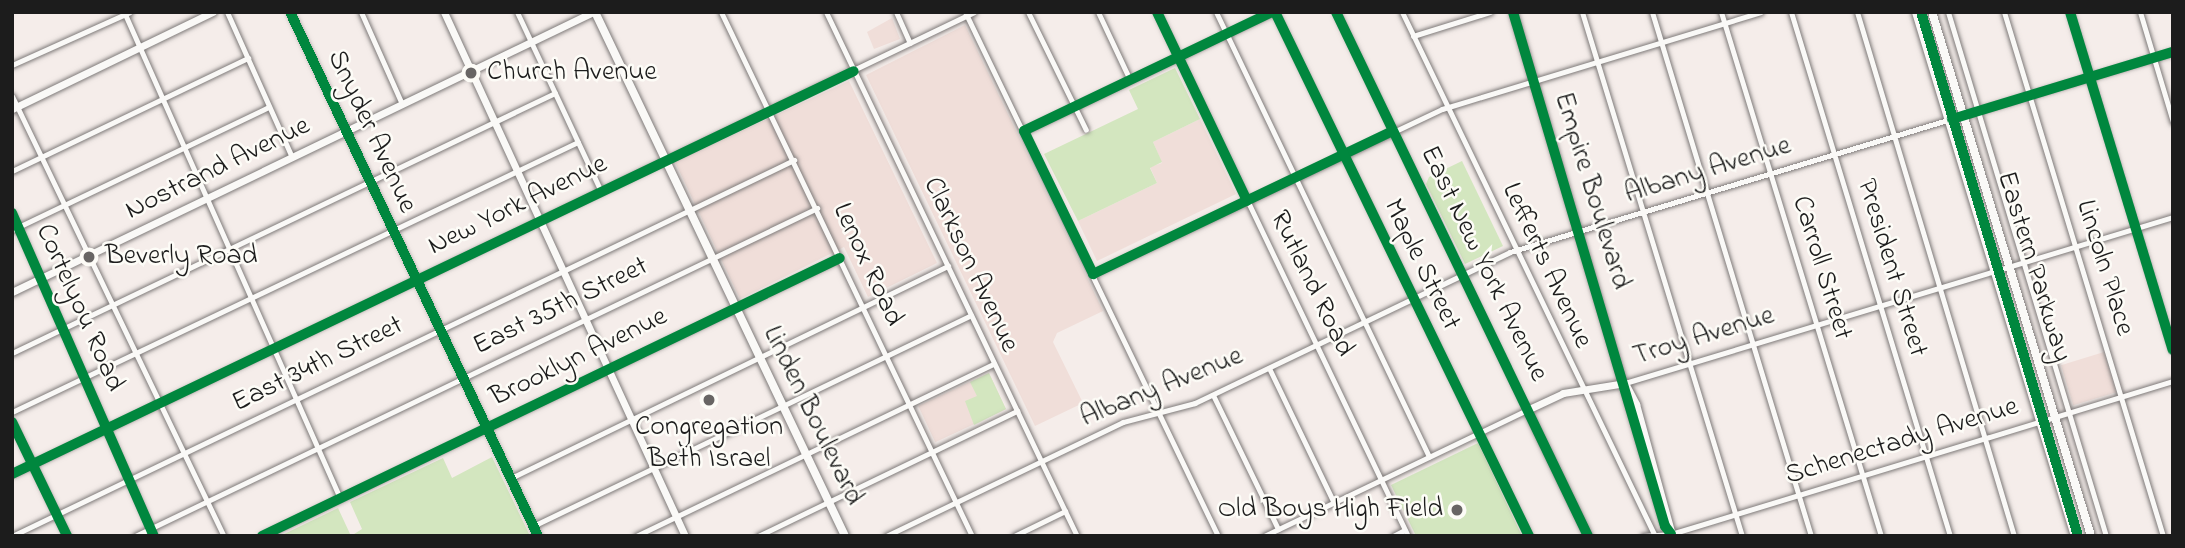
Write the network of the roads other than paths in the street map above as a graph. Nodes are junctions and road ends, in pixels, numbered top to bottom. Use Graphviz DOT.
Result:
graph roads {
  1 [pos="212,12"];
  2 [pos="227,12"];
  3 [pos="290,12"];
  4 [pos="361,12"];
  5 [pos="444,12"];
  6 [pos="517,12"];
  7 [pos="594,12"];
  8 [pos="721,12"];
  9 [pos="826,12"];
  10 [pos="896,12"];
  11 [pos="974,12"];
  12 [pos="1028,12"];
  13 [pos="1098,12"];
  14 [pos="1157,12"];
  15 [pos="1216,12"];
  16 [pos="1273,12"];
  17 [pos="1336,12"];
  18 [pos="1402,12"];
  19 [pos="1490,12"];
  20 [pos="1513,12"];
  21 [pos="1582,12"];
  22 [pos="1652,12"];
  23 [pos="1721,12"];
  24 [pos="1761,12"];
  25 [pos="1791,12"];
  26 [pos="1857,12"];
  27 [pos="1914,12"];
  28 [pos="1932,12"];
  29 [pos="1948,12"];
  30 [pos="2004,12"];
  31 [pos="2070,12"];
  32 [pos="2140,12"];
  33 [pos="126,13"];
  34 [pos="966,14"];
  35 [pos="1725,23"];
  36 [pos="1226,34"];
  37 [pos="1413,36"];
  38 [pos="531,42"];
  39 [pos="910,43"];
  40 [pos="1661,43"];
  41 [pos="140,47"];
  42 [pos="2173,52"];
  43 [pos="1178,57"];
  44 [pos="248,58"];
  45 [pos="2153,58"];
  46 [pos="1597,62"];
  47 [pos="12,65"];
  48 [pos="471,71"];
  49 [pos="854,71"];
  50 [pos="2090,77"];
  51 [pos="1130,80"];
  52 [pos="1534,81"];
  53 [pos="555,93"];
  54 [pos="12,96"];
  55 [pos="2029,96"];
  56 [pos="163,99"];
  57 [pos="402,104"];
  58 [pos="269,107"];
  59 [pos="1075,107"];
  60 [pos="1447,107"];
  61 [pos="15,108"];
  62 [pos="769,111"];
  63 [pos="1978,111"];
  64 [pos="1963,116"];
  65 [pos="1947,120"];
  66 [pos="495,122"];
  67 [pos="2173,122"];
  68 [pos="1086,130"];
  69 [pos="1024,131"];
  70 [pos="1393,131"];
  71 [pos="344,132"];
  72 [pos="1894,137"];
  73 [pos="578,142"];
  74 [pos="184,147"];
  75 [pos="1343,155"];
  76 [pos="1835,155"];
  77 [pos="42,157"];
  78 [pos="292,157"];
  79 [pos="794,160"];
  80 [pos="665,161"];
  81 [pos="517,170"];
  82 [pos="12,171"];
  83 [pos="1771,174"];
  84 [pos="1296,178"];
  85 [pos="368,182"];
  86 [pos="601,191"];
  87 [pos="1707,193"];
  88 [pos="207,198"];
  89 [pos="1247,201"];
  90 [pos="65,205"];
  91 [pos="817,208"];
  92 [pos="689,211"];
  93 [pos="12,213"];
  94 [pos="1643,213"];
  95 [pos="2173,217"];
  96 [pos="540,221"];
  97 [pos="2136,228"];
  98 [pos="15,229"];
  99 [pos="391,230"];
  100 [pos="1580,232"];
  101 [pos="2075,246"];
  102 [pos="229,248"];
  103 [pos="1516,250"];
  104 [pos="89,255"];
  105 [pos="712,258"];
  106 [pos="841,258"];
  107 [pos="2024,262"];
  108 [pos="948,266"];
  109 [pos="2009,266"];
  110 [pos="564,271"];
  111 [pos="1993,271"];
  112 [pos="1093,274"];
  113 [pos="1462,274"];
  114 [pos="41,278"];
  115 [pos="416,281"];
  116 [pos="1938,288"];
  117 [pos="12,292"];
  118 [pos="251,297"];
  119 [pos="1412,299"];
  120 [pos="113,305"];
  121 [pos="1880,306"];
  122 [pos="863,307"];
  123 [pos="736,308"];
  124 [pos="971,315"];
  125 [pos="588,318"];
  126 [pos="1364,321"];
  127 [pos="1816,325"];
  128 [pos="63,328"];
  129 [pos="439,330"];
  130 [pos="1317,345"];
  131 [pos="1753,345"];
  132 [pos="274,348"];
  133 [pos="2173,350"];
  134 [pos="12,353"];
  135 [pos="136,353"];
  136 [pos="887,356"];
  137 [pos="760,358"];
  138 [pos="994,364"];
  139 [pos="1689,364"];
  140 [pos="1269,368"];
  141 [pos="610,369"];
  142 [pos="85,377"];
  143 [pos="463,378"];
  144 [pos="2173,381"];
  145 [pos="1625,383"];
  146 [pos="1582,390"];
  147 [pos="1213,395"];
  148 [pos="2121,397"];
  149 [pos="297,399"];
  150 [pos="160,403"];
  151 [pos="909,404"];
  152 [pos="782,406"];
  153 [pos="1527,410"];
  154 [pos="1017,411"];
  155 [pos="12,412"];
  156 [pos="1158,413"];
  157 [pos="2069,413"];
  158 [pos="2055,417"];
  159 [pos="630,420"];
  160 [pos="12,422"];
  161 [pos="2039,422"];
  162 [pos="486,428"];
  163 [pos="107,429"];
  164 [pos="1478,433"];
  165 [pos="1984,439"];
  166 [pos="318,447"];
  167 [pos="933,452"];
  168 [pos="184,453"];
  169 [pos="806,454"];
  170 [pos="1926,456"];
  171 [pos="1429,457"];
  172 [pos="1041,461"];
  173 [pos="33,465"];
  174 [pos="653,468"];
  175 [pos="12,474"];
  176 [pos="1863,476"];
  177 [pos="510,478"];
  178 [pos="130,479"];
  179 [pos="1381,480"];
  180 [pos="1798,495"];
  181 [pos="340,498"];
  182 [pos="207,501"];
  183 [pos="829,502"];
  184 [pos="956,502"];
  185 [pos="1334,503"];
  186 [pos="1065,511"];
  187 [pos="57,514"];
  188 [pos="1735,514"];
  189 [pos="676,516"];
  190 [pos="533,526"];
  191 [pos="150,528"];
  192 [pos="1278,529"];
  193 [pos="1407,533"];
  194 [pos="1654,534"];
  195 [pos="1672,535"];
  196 [pos="12,536"];
  197 [pos="67,536"];
  198 [pos="135,536"];
  199 [pos="154,536"];
  200 [pos="223,536"];
  201 [pos="262,536"];
  202 [pos="538,536"];
  203 [pos="636,536"];
  204 [pos="685,536"];
  205 [pos="758,536"];
  206 [pos="845,536"];
  207 [pos="886,536"];
  208 [pos="972,536"];
  209 [pos="1014,536"];
  210 [pos="1077,536"];
  211 [pos="1217,536"];
  212 [pos="1264,536"];
  213 [pos="1393,536"];
  214 [pos="1529,536"];
  215 [pos="1588,536"];
  216 [pos="1643,536"];
  217 [pos="1741,536"];
  218 [pos="1811,536"];
  219 [pos="1881,536"];
  220 [pos="1950,536"];
  221 [pos="2014,536"];
  222 [pos="2073,536"];
  223 [pos="2091,536"];
  224 [pos="2106,536"];
  225 [pos="2163,536"];
  1 -- 41 [label="main road"];
  2 -- 44 [label="street"];
  3 -- 71 [label="street, Snyder Avenue"];
  4 -- 57 [label="street"];
  5 -- 48 [label="main road"];
  6 -- 38 [label="street"];
  7 -- 38 [label="main road, Nostrand Avenue"];
  7 -- 80 [label="main road, Linden Boulevard"];
  8 -- 62 [label="street, Lenox Road"];
  9 -- 49 [label="street, Clarkson Avenue"];
  10 -- 39 [label="street"];
  11 -- 34 [label="street, New York Avenue"];
  12 -- 59 [label="street"];
  13 -- 51 [label="street"];
  14 -- 43 [label="street, Rutland Road"];
  15 -- 36 [label="street"];
  16 -- 36 [label="street"];
  16 -- 75 [label="street, Maple Street"];
  17 -- 70 [label="street, East New York Avenue"];
  18 -- 37 [label="street, Lefferts Avenue"];
  19 -- 37 [label="street"];
  20 -- 52 [label="main road, Empire Boulevard"];
  21 -- 46 [label="street"];
  22 -- 40 [label="street"];
  23 -- 35 [label="street, Carroll Street"];
  24 -- 35 [label="street"];
  25 -- 76 [label="street, President Street"];
  26 -- 72 [label="street"];
  27 -- 65 [label="street"];
  28 -- 64 [label="main road, Eastern Parkway"];
  29 -- 63 [label="street"];
  30 -- 55 [label="street, Lincoln Place"];
  31 -- 50 [label="street"];
  32 -- 45 [label="street"];
  33 -- 41 [label="street"];
  33 -- 47 [label="street"];
  34 -- 39 [label="street, New York Avenue"];
  34 -- 69 [label="street"];
  35 -- 40 [label="street"];
  35 -- 83 [label="street, Carroll Street"];
  36 -- 43 [label="street"];
  36 -- 84 [label="street"];
  37 -- 60 [label="street, Lefferts Avenue"];
  38 -- 48 [label="main road, Nostrand Avenue"];
  38 -- 53 [label="street"];
  39 -- 49 [label="street, New York Avenue"];
  40 -- 46 [label="street"];
  40 -- 87 [label="street"];
  41 -- 56 [label="street"];
  41 -- 61 [label="main road"];
  42 -- 45 [label="street, Albany Avenue"];
  43 -- 51 [label="street"];
  43 -- 89 [label="street, Rutland Road"];
  44 -- 56 [label="street"];
  44 -- 58 [label="street"];
  45 -- 50 [label="street, Albany Avenue"];
  45 -- 67 [label="street"];
  46 -- 52 [label="street"];
  46 -- 94 [label="street"];
  48 -- 57 [label="main road, Nostrand Avenue"];
  48 -- 66 [label="main road"];
  49 -- 62 [label="street, New York Avenue"];
  49 -- 108 [label="street, Clarkson Avenue"];
  50 -- 55 [label="street, Albany Avenue"];
  50 -- 97 [label="street"];
  51 -- 59 [label="street"];
  52 -- 60 [label="street"];
  52 -- 100 [label="main road, Empire Boulevard"];
  53 -- 66 [label="street"];
  53 -- 73 [label="street"];
  54 -- 61 [label="street"];
  55 -- 63 [label="street, Albany Avenue"];
  55 -- 101 [label="street, Lincoln Place"];
  56 -- 74 [label="street"];
  56 -- 77 [label="street"];
  57 -- 71 [label="main road, Nostrand Avenue"];
  58 -- 74 [label="street"];
  58 -- 78 [label="street"];
  59 -- 68 [label="street"];
  59 -- 69 [label="street"];
  60 -- 70 [label="street"];
  60 -- 103 [label="street, Lefferts Avenue"];
  61 -- 77 [label="street"];
  62 -- 79 [label="street, Lenox Road"];
  62 -- 80 [label="street, New York Avenue"];
  63 -- 64 [label="street, Albany Avenue"];
  63 -- 107 [label="street"];
  64 -- 65 [label="street, Albany Avenue"];
  64 -- 109 [label="main road, Eastern Parkway"];
  65 -- 72 [label="street, Albany Avenue"];
  65 -- 111 [label="street"];
  66 -- 81 [label="main road"];
  66 -- 85 [label="street"];
  69 -- 112 [label="street"];
  70 -- 75 [label="street"];
  70 -- 113 [label="street, East New York Avenue"];
  71 -- 78 [label="main road, Nostrand Avenue"];
  71 -- 85 [label="street, Snyder Avenue"];
  72 -- 76 [label="street, Albany Avenue"];
  72 -- 116 [label="street"];
  73 -- 81 [label="street"];
  73 -- 86 [label="street"];
  74 -- 88 [label="street"];
  74 -- 90 [label="street"];
  75 -- 84 [label="street"];
  75 -- 119 [label="street, Maple Street"];
  76 -- 83 [label="street, Albany Avenue"];
  76 -- 121 [label="street, President Street"];
  77 -- 82 [label="street"];
  77 -- 90 [label="street"];
  78 -- 88 [label="main road, Nostrand Avenue"];
  79 -- 91 [label="street, Lenox Road"];
  79 -- 92 [label="street, East 34th Street"];
  80 -- 86 [label="street, New York Avenue"];
  80 -- 92 [label="main road, Linden Boulevard"];
  81 -- 96 [label="main road"];
  81 -- 99 [label="street"];
  83 -- 87 [label="street, Albany Avenue"];
  83 -- 127 [label="street, Carroll Street"];
  84 -- 89 [label="street"];
  84 -- 126 [label="street"];
  85 -- 99 [label="street, Snyder Avenue"];
  85 -- 102 [label="street"];
  86 -- 96 [label="street, New York Avenue"];
  87 -- 94 [label="street, Albany Avenue"];
  87 -- 131 [label="street"];
  88 -- 102 [label="street"];
  88 -- 104 [label="main road, Nostrand Avenue"];
  89 -- 112 [label="street"];
  89 -- 130 [label="street, Rutland Road"];
  90 -- 98 [label="street"];
  90 -- 104 [label="street"];
  91 -- 105 [label="street, East 35th Street"];
  91 -- 106 [label="street, Lenox Road"];
  92 -- 105 [label="main road, Linden Boulevard"];
  92 -- 110 [label="street, East 34th Street"];
  93 -- 98 [label="street, Cortelyou Road"];
  94 -- 100 [label="street, Albany Avenue"];
  94 -- 139 [label="street"];
  95 -- 97 [label="street, Troy Avenue"];
  96 -- 110 [label="main road"];
  96 -- 115 [label="street, New York Avenue"];
  97 -- 101 [label="street, Troy Avenue"];
  97 -- 133 [label="street"];
  98 -- 114 [label="street, Cortelyou Road"];
  99 -- 115 [label="street, Snyder Avenue"];
  99 -- 118 [label="street"];
  100 -- 103 [label="street, Albany Avenue"];
  100 -- 145 [label="main road, Empire Boulevard"];
  101 -- 107 [label="street, Troy Avenue"];
  101 -- 148 [label="street, Lincoln Place"];
  102 -- 118 [label="street"];
  102 -- 120 [label="street"];
  103 -- 113 [label="street, Albany Avenue"];
  103 -- 146 [label="street, Lefferts Avenue"];
  104 -- 114 [label="main road, Nostrand Avenue"];
  104 -- 120 [label="street"];
  105 -- 123 [label="main road, Linden Boulevard"];
  105 -- 125 [label="street, East 35th Street"];
  106 -- 122 [label="street, Lenox Road"];
  106 -- 123 [label="street, Brooklyn Avenue"];
  107 -- 109 [label="street, Troy Avenue"];
  107 -- 157 [label="street"];
  108 -- 122 [label="street"];
  108 -- 124 [label="street, Clarkson Avenue"];
  109 -- 111 [label="street, Troy Avenue"];
  109 -- 158 [label="main road, Eastern Parkway"];
  110 -- 125 [label="main road"];
  110 -- 129 [label="street, East 34th Street"];
  111 -- 116 [label="street, Troy Avenue"];
  111 -- 161 [label="street"];
  112 -- 156 [label="street"];
  113 -- 119 [label="street, Albany Avenue"];
  113 -- 153 [label="street, East New York Avenue"];
  114 -- 117 [label="main road, Nostrand Avenue"];
  114 -- 128 [label="street, Cortelyou Road"];
  115 -- 129 [label="street, Snyder Avenue"];
  115 -- 132 [label="street, New York Avenue"];
  116 -- 121 [label="street, Troy Avenue"];
  116 -- 165 [label="street"];
  118 -- 132 [label="street"];
  118 -- 135 [label="street"];
  119 -- 126 [label="street, Albany Avenue"];
  119 -- 164 [label="street, Maple Street"];
  120 -- 128 [label="street"];
  120 -- 135 [label="street"];
  121 -- 127 [label="street, Troy Avenue"];
  121 -- 170 [label="street, President Street"];
  122 -- 136 [label="street, Lenox Road"];
  122 -- 137 [label="street"];
  123 -- 137 [label="main road, Linden Boulevard"];
  123 -- 141 [label="street, Brooklyn Avenue"];
  124 -- 136 [label="street"];
  124 -- 138 [label="street, Clarkson Avenue"];
  125 -- 141 [label="main road"];
  125 -- 143 [label="street, East 35th Street"];
  126 -- 130 [label="street, Albany Avenue"];
  126 -- 171 [label="street"];
  127 -- 131 [label="street, Troy Avenue"];
  127 -- 176 [label="street, Carroll Street"];
  128 -- 134 [label="street"];
  128 -- 142 [label="street, Cortelyou Road"];
  129 -- 143 [label="street, Snyder Avenue"];
  129 -- 149 [label="street, East 34th Street"];
  130 -- 140 [label="street, Albany Avenue"];
  130 -- 179 [label="street, Rutland Road"];
  131 -- 139 [label="street, Troy Avenue"];
  131 -- 180 [label="street"];
  132 -- 149 [label="street"];
  132 -- 150 [label="street, New York Avenue"];
  135 -- 142 [label="street"];
  135 -- 150 [label="street"];
  136 -- 151 [label="street, Lenox Road"];
  136 -- 152 [label="street"];
  137 -- 152 [label="main road, Linden Boulevard"];
  137 -- 159 [label="street"];
  138 -- 151 [label="street"];
  138 -- 154 [label="street, Clarkson Avenue"];
  139 -- 145 [label="street, Troy Avenue"];
  139 -- 188 [label="street"];
  140 -- 147 [label="street, Albany Avenue"];
  140 -- 185 [label="street"];
  141 -- 159 [label="main road"];
  141 -- 162 [label="street, Brooklyn Avenue"];
  142 -- 155 [label="street"];
  142 -- 163 [label="street, Cortelyou Road"];
  143 -- 162 [label="street, Snyder Avenue"];
  143 -- 166 [label="street, East 35th Street"];
  144 -- 148 [label="street, Schenectady Avenue"];
  145 -- 146 [label="main road, Troy Avenue"];
  145 -- 195 [label="main road, Empire Boulevard"];
  146 -- 153 [label="main road, Troy Avenue"];
  146 -- 194 [label="street, Lefferts Avenue"];
  147 -- 156 [label="street, Albany Avenue"];
  147 -- 192 [label="street"];
  148 -- 157 [label="street, Schenectady Avenue"];
  148 -- 225 [label="street, Lincoln Place"];
  149 -- 166 [label="street"];
  149 -- 168 [label="street, East 34th Street"];
  150 -- 163 [label="street, New York Avenue"];
  150 -- 168 [label="street"];
  151 -- 167 [label="street, Lenox Road"];
  151 -- 169 [label="street"];
  152 -- 169 [label="main road, Linden Boulevard"];
  152 -- 174 [label="street"];
  153 -- 164 [label="street, Troy Avenue"];
  153 -- 215 [label="main road, East New York Avenue"];
  154 -- 167 [label="street"];
  154 -- 172 [label="street, Clarkson Avenue"];
  156 -- 172 [label="street, Albany Avenue"];
  156 -- 211 [label="street"];
  157 -- 158 [label="street, Schenectady Avenue"];
  157 -- 224 [label="street"];
  158 -- 161 [label="street, Schenectady Avenue"];
  158 -- 223 [label="main road, Eastern Parkway"];
  159 -- 174 [label="main road"];
  159 -- 177 [label="street"];
  160 -- 173 [label="street"];
  161 -- 165 [label="street, Schenectady Avenue"];
  161 -- 222 [label="street"];
  162 -- 177 [label="street, Snyder Avenue"];
  162 -- 181 [label="street, Brooklyn Avenue"];
  163 -- 173 [label="street, New York Avenue"];
  163 -- 178 [label="street, Cortelyou Road"];
  164 -- 171 [label="street, Troy Avenue"];
  164 -- 214 [label="street, Maple Street"];
  165 -- 170 [label="street, Schenectady Avenue"];
  165 -- 221 [label="street"];
  166 -- 181 [label="street"];
  166 -- 182 [label="street, East 35th Street"];
  167 -- 183 [label="street"];
  167 -- 184 [label="street, Lenox Road"];
  168 -- 178 [label="street, East 34th Street"];
  168 -- 182 [label="street"];
  169 -- 183 [label="main road, Linden Boulevard"];
  169 -- 189 [label="street"];
  170 -- 176 [label="street, Schenectady Avenue"];
  170 -- 220 [label="street, President Street"];
  171 -- 179 [label="street, Troy Avenue"];
  172 -- 184 [label="street, Albany Avenue"];
  172 -- 186 [label="street, Clarkson Avenue"];
  173 -- 175 [label="street, New York Avenue"];
  173 -- 187 [label="street"];
  174 -- 189 [label="main road"];
  174 -- 190 [label="street"];
  176 -- 180 [label="street, Schenectady Avenue"];
  176 -- 219 [label="street, Carroll Street"];
  177 -- 190 [label="street, Snyder Avenue"];
  178 -- 187 [label="street, East 34th Street"];
  178 -- 191 [label="street, Cortelyou Road"];
  179 -- 185 [label="street, Troy Avenue"];
  179 -- 193 [label="street, Rutland Road"];
  180 -- 188 [label="street, Schenectady Avenue"];
  180 -- 218 [label="street"];
  181 -- 201 [label="street, Brooklyn Avenue"];
  182 -- 191 [label="street, East 35th Street"];
  182 -- 200 [label="street"];
  183 -- 205 [label="street"];
  183 -- 206 [label="main road, Linden Boulevard"];
  184 -- 207 [label="street, Albany Avenue"];
  184 -- 208 [label="street, Lenox Road"];
  185 -- 192 [label="street, Troy Avenue"];
  186 -- 209 [label="street"];
  186 -- 210 [label="street, Clarkson Avenue"];
  187 -- 196 [label="street, East 34th Street"];
  187 -- 197 [label="street"];
  188 -- 195 [label="street, Schenectady Avenue"];
  188 -- 217 [label="street"];
  189 -- 203 [label="street"];
  189 -- 204 [label="main road"];
  190 -- 202 [label="street, Snyder Avenue"];
  191 -- 198 [label="street, East 35th Street"];
  191 -- 199 [label="street, Cortelyou Road"];
  192 -- 212 [label="street, Troy Avenue"];
  193 -- 213 [label="street"];
  194 -- 195 [label="street, Schenectady Avenue"];
  194 -- 216 [label="street, Schenectady Avenue"];
}
